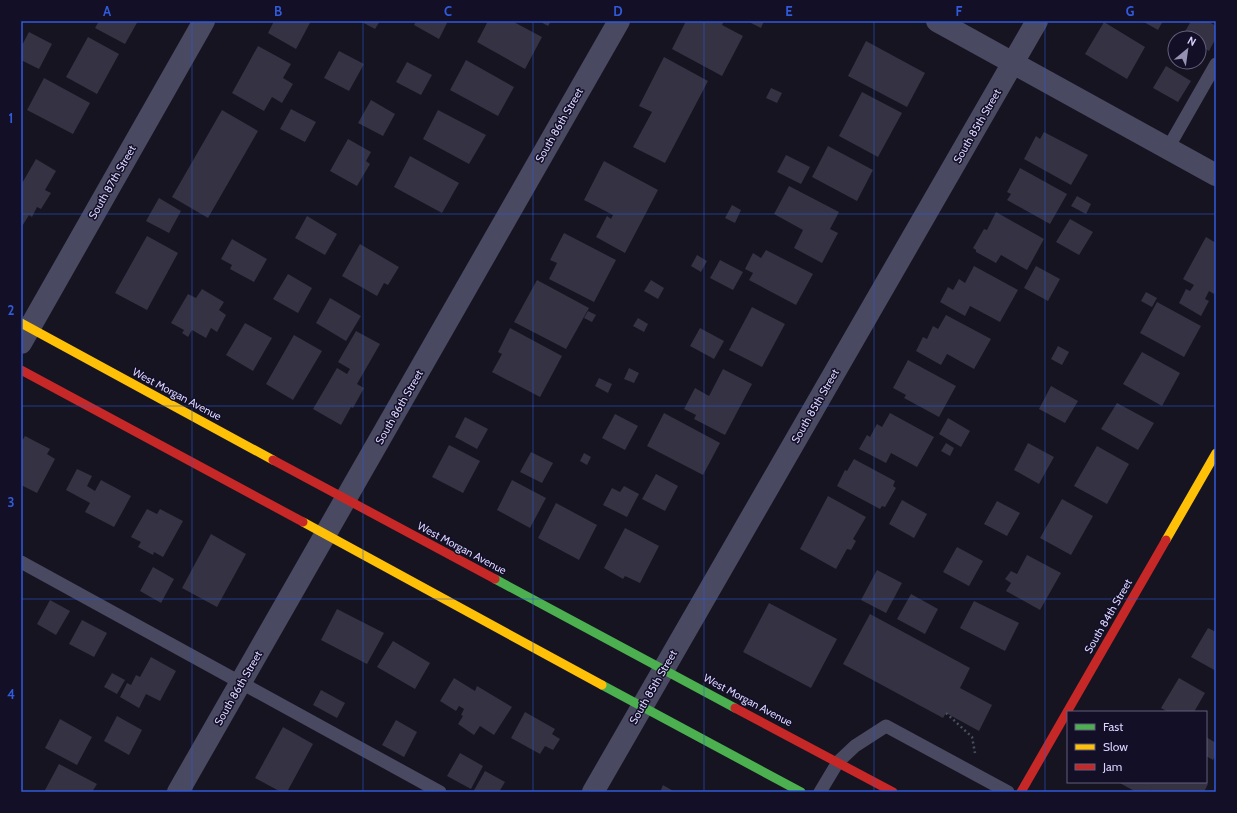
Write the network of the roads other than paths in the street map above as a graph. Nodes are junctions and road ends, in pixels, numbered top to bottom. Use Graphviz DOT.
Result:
graph roads {
  1 [pos="204,21"];
  2 [pos="619,21"];
  3 [pos="936,21"];
  4 [pos="1037,21"];
  5 [pos="1013,62"];
  6 [pos="1216,64"];
  7 [pos="1168,148"];
  8 [pos="1216,175"];
  9 [pos="24,331"];
  10 [pos="21,370"];
  11 [pos="1216,453"];
  12 [pos="346,499"];
  13 [pos="326,534"];
  14 [pos="21,562"];
  15 [pos="664,669"];
  16 [pos="240,684"];
  17 [pos="642,707"];
  18 [pos="1068,711"];
  19 [pos="1067,713"];
  20 [pos="838,762"];
  21 [pos="178,792"];
  22 [pos="440,792"];
  23 [pos="593,792"];
  24 [pos="801,792"];
  25 [pos="820,792"];
  26 [pos="893,792"];
  27 [pos="1008,792"];
  28 [pos="1022,792"];
  1 -- 9 [label="street, South 87th Street"];
  2 -- 12 [label="street, South 86th Street"];
  3 -- 5 [label="street"];
  4 -- 5 [label="street, South 85th Street"];
  5 -- 7 [label="street"];
  5 -- 15 [label="street, South 85th Street"];
  6 -- 7 [label="lane"];
  7 -- 8 [label="street"];
  9 -- 12 [label="street, West Morgan Avenue"];
  10 -- 13 [label="street"];
  11 -- 18 [label="street, South 84th Street"];
  12 -- 13 [label="street, South 86th Street"];
  12 -- 15 [label="street, West Morgan Avenue"];
  13 -- 16 [label="street, South 86th Street"];
  13 -- 17 [label="street"];
  14 -- 16 [label="lane"];
  15 -- 17 [label="street, South 85th Street"];
  15 -- 20 [label="street, West Morgan Avenue"];
  16 -- 21 [label="street, South 86th Street"];
  16 -- 22 [label="lane"];
  17 -- 23 [label="street, South 85th Street"];
  17 -- 24 [label="street"];
  19 -- 28 [label="street, South 84th Street"];
  20 -- 25 [label="lane"];
  20 -- 26 [label="street, West Morgan Avenue"];
  20 -- 27 [label="lane"];
}
